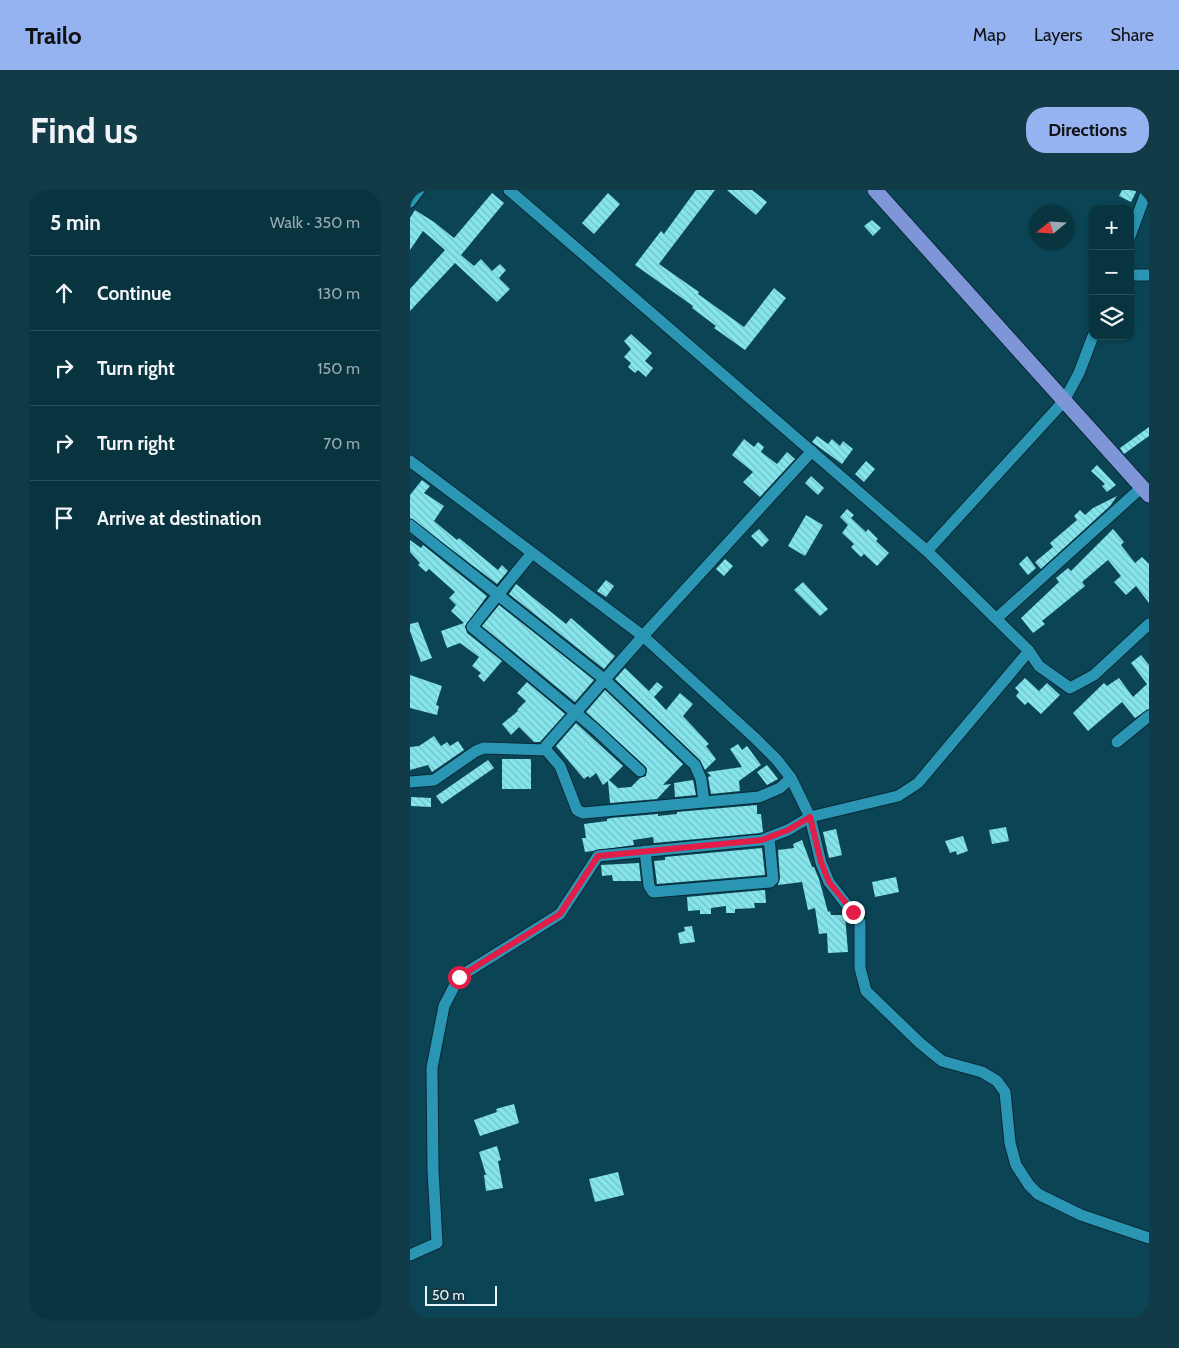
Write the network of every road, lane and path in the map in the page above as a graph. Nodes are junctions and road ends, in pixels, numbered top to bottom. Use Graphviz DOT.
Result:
graph roads {
  1 [pos="419,190"];
  2 [pos="509,190"];
  3 [pos="875,190"];
  4 [pos="1147,190"];
  5 [pos="410,202"];
  6 [pos="1134,225"];
  7 [pos="1134,275"];
  8 [pos="1149,275"];
  9 [pos="1091,340"];
  10 [pos="1064,401"];
  11 [pos="812,451"];
  12 [pos="410,461"];
  13 [pos="1145,491"];
  14 [pos="410,525"];
  15 [pos="926,551"];
  16 [pos="532,553"];
  17 [pos="497,595"];
  18 [pos="997,618"];
  19 [pos="1149,624"];
  20 [pos="643,636"];
  21 [pos="1029,651"];
  22 [pos="604,679"];
  23 [pos="574,712"];
  24 [pos="1149,716"];
  25 [pos="1117,742"];
  26 [pos="546,750"];
  27 [pos="640,771"];
  28 [pos="791,778"];
  29 [pos="410,782"];
  30 [pos="704,801"];
  31 [pos="810,817"];
  32 [pos="769,838"];
  33 [pos="645,851"];
  34 [pos="1149,1238"];
  35 [pos="410,1255"];
  1 -- 5 [label="street"];
  2 -- 11 [label="street"];
  3 -- 10 [label="highway"];
  4 -- 6 [label="street"];
  7 -- 8 [label="street"];
  9 -- 10 [label="street"];
  10 -- 13 [label="highway"];
  10 -- 15 [label="street"];
  11 -- 15 [label="street"];
  11 -- 20 [label="street"];
  12 -- 16 [label="street"];
  13 -- 18 [label="street"];
  14 -- 17 [label="street"];
  15 -- 18 [label="street"];
  16 -- 17 [label="street"];
  16 -- 20 [label="street"];
  17 -- 22 [label="street"];
  17 -- 23 [label="street"];
  18 -- 21 [label="street"];
  19 -- 21 [label="street"];
  20 -- 22 [label="street"];
  20 -- 28 [label="street"];
  21 -- 31 [label="street"];
  22 -- 23 [label="street"];
  22 -- 30 [label="street"];
  23 -- 26 [label="street"];
  23 -- 27 [label="street"];
  24 -- 25 [label="street"];
  26 -- 29 [label="street"];
  26 -- 30 [label="street"];
  28 -- 30 [label="street"];
  28 -- 31 [label="street"];
  31 -- 32 [label="street"];
  31 -- 34 [label="street"];
  32 -- 33 [label="street"];
  32 -- 33 [label="street"];
  33 -- 35 [label="street"];
}
